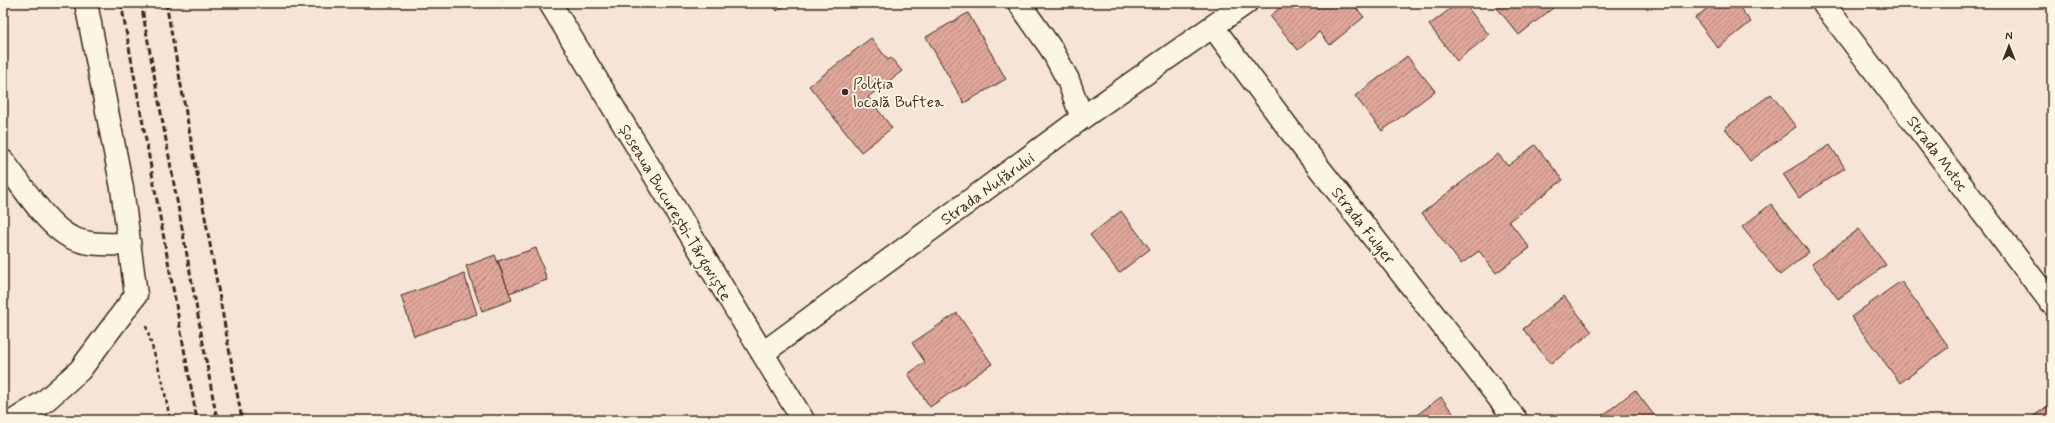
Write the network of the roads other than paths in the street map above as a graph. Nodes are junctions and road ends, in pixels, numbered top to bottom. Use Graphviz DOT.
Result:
graph roads {
  1 [pos="86,3"];
  2 [pos="550,3"];
  3 [pos="1019,3"];
  4 [pos="1246,3"];
  5 [pos="1823,3"];
  6 [pos="1213,27"];
  7 [pos="1082,118"];
  8 [pos="3,161"];
  9 [pos="129,244"];
  10 [pos="2052,304"];
  11 [pos="762,353"];
  12 [pos="15,420"];
  13 [pos="803,420"];
  14 [pos="1516,420"];
  1 -- 9 [label="street"];
  2 -- 11 [label="street, Șoseaua București-Târgoviște"];
  3 -- 7 [label="street"];
  4 -- 6 [label="street, Strada Nufărului"];
  5 -- 10 [label="street, Strada Motoc"];
  6 -- 7 [label="street, Strada Nufărului"];
  6 -- 14 [label="street, Strada Fulger"];
  7 -- 11 [label="street, Strada Nufărului"];
  8 -- 9 [label="street"];
  9 -- 12 [label="street"];
  11 -- 13 [label="street, Șoseaua București-Târgoviște"];
}
